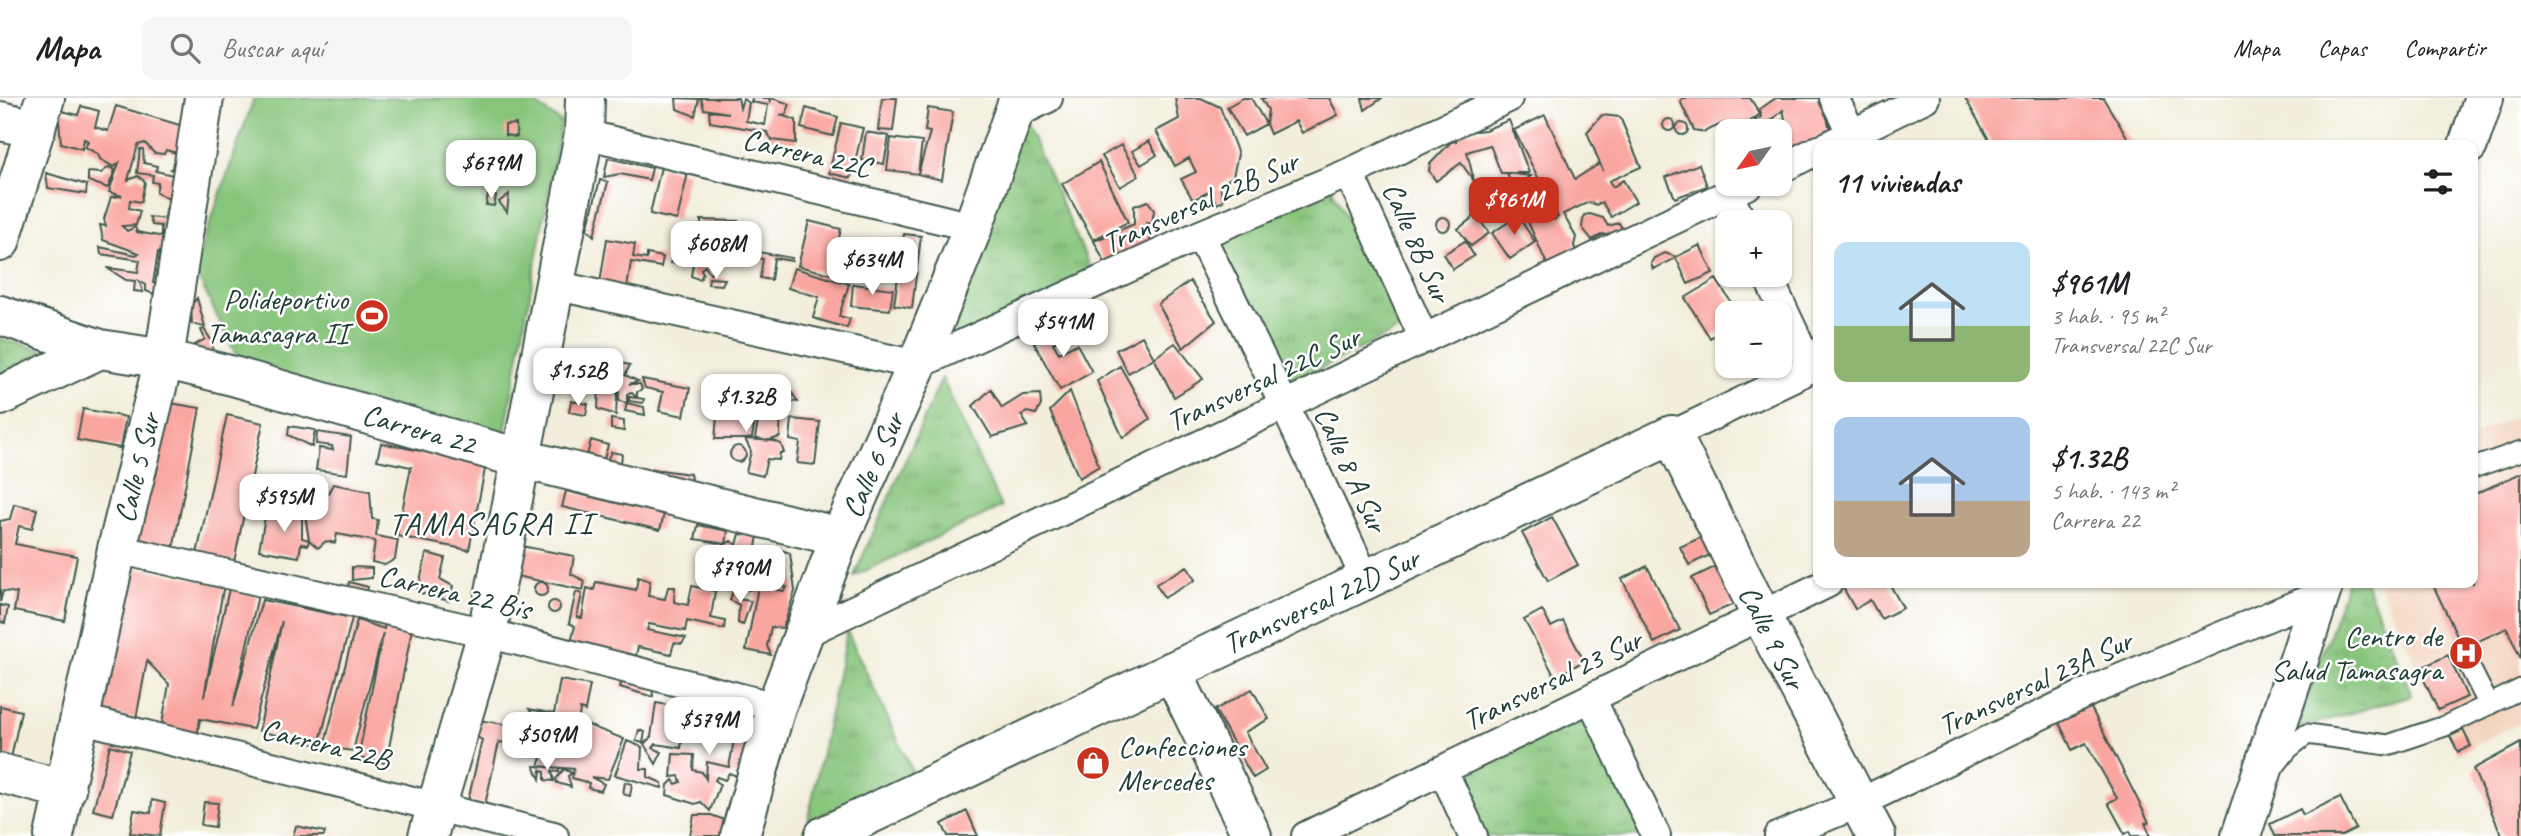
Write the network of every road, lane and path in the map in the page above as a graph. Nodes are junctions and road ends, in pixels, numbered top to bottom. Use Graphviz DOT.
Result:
graph roads {
  1 [pos="204,98"];
  2 [pos="1048,98"];
  3 [pos="1508,98"];
  4 [pos="1834,98"];
  5 [pos="1925,98"];
  6 [pos="2484,98"];
  7 [pos="1016,106"];
  8 [pos="27,116"];
  9 [pos="584,116"];
  10 [pos="1840,140"];
  11 [pos="2470,140"];
  12 [pos="1813,152"];
  13 [pos="1792,163"];
  14 [pos="1349,173"];
  15 [pos="1723,196"];
  16 [pos="973,227"];
  17 [pos="1200,235"];
  18 [pos="0,242"];
  19 [pos="554,285"];
  20 [pos="1773,287"];
  21 [pos="0,315"];
  22 [pos="1424,339"];
  23 [pos="100,349"];
  24 [pos="164,359"];
  25 [pos="917,365"];
  26 [pos="1813,365"];
  27 [pos="1813,367"];
  28 [pos="0,396"];
  29 [pos="1285,406"];
  30 [pos="1672,435"];
  31 [pos="2521,451"];
  32 [pos="522,459"];
  33 [pos="2478,466"];
  34 [pos="840,537"];
  35 [pos="117,549"];
  36 [pos="1366,580"];
  37 [pos="1818,588"];
  38 [pos="2322,589"];
  39 [pos="1761,615"];
  40 [pos="486,633"];
  41 [pos="805,633"];
  42 [pos="2465,658"];
  43 [pos="1172,671"];
  44 [pos="2521,689"];
  45 [pos="1591,698"];
  46 [pos="2488,705"];
  47 [pos="776,707"];
  48 [pos="82,719"];
  49 [pos="1443,770"];
  50 [pos="0,774"];
  51 [pos="66,790"];
  52 [pos="1866,820"];
  53 [pos="432,821"];
  54 [pos="2245,822"];
  55 [pos="54,836"];
  56 [pos="554,836"];
  57 [pos="740,836"];
  58 [pos="824,836"];
  59 [pos="1252,836"];
  60 [pos="1306,836"];
  61 [pos="1473,836"];
  62 [pos="1656,836"];
  63 [pos="1779,836"];
  1 -- 24 [label="street, Calle 5 Sur"];
  2 -- 7 [label="street"];
  3 -- 14 [label="street, Transversal 22B Sur"];
  4 -- 10 [label="street"];
  5 -- 10 [label="street"];
  6 -- 11 [label="street"];
  7 -- 16 [label="street, Calle 6 Sur"];
  8 -- 18 [label="street"];
  9 -- 16 [label="street, Carrera 22C"];
  9 -- 19 [label="street"];
  12 -- 13 [label="street"];
  14 -- 17 [label="street, Transversal 22B Sur"];
  14 -- 22 [label="street, Calle 8B Sur"];
  15 -- 22 [label="street, Transversal 22C Sur"];
  16 -- 25 [label="street, Calle 6 Sur"];
  17 -- 25 [label="street, Transversal 22B Sur"];
  17 -- 29 [label="street, Calle 8 A Sur"];
  19 -- 25 [label="street"];
  19 -- 32 [label="street"];
  20 -- 26 [label="street"];
  21 -- 23 [label="street, Carrera 22"];
  22 -- 29 [label="street, Transversal 22C Sur"];
  23 -- 24 [label="street, Carrera 22"];
  23 -- 28 [label="street"];
  24 -- 32 [label="street, Carrera 22"];
  24 -- 35 [label="street, Calle 5 Sur"];
  25 -- 34 [label="street, Calle 6 Sur"];
  27 -- 30 [label="street, Transversal 22D Sur"];
  29 -- 36 [label="street, Calle 8 A Sur"];
  29 -- 41 [label="street, Transversal 22C Sur"];
  30 -- 36 [label="street, Transversal 22D Sur"];
  30 -- 39 [label="street, Calle 9 Sur"];
  31 -- 33 [label="lane"];
  32 -- 34 [label="street, Carrera 22"];
  32 -- 40 [label="street"];
  34 -- 41 [label="street, Calle 6 Sur"];
  35 -- 40 [label="street, Carrera 22 Bis"];
  35 -- 48 [label="street, Calle 5 Sur"];
  36 -- 43 [label="street, Transversal 22D Sur"];
  37 -- 39 [label="street, Transversal 23 Sur"];
  38 -- 52 [label="street, Transversal 23A Sur"];
  38 -- 54 [label="street"];
  39 -- 45 [label="street, Transversal 23 Sur"];
  39 -- 52 [label="street, Calle 9 Sur"];
  40 -- 47 [label="street, Carrera 22 Bis"];
  40 -- 53 [label="street"];
  41 -- 47 [label="street, Calle 6 Sur"];
  42 -- 46 [label="lane"];
  43 -- 58 [label="street, Transversal 22D Sur"];
  43 -- 59 [label="street"];
  44 -- 46 [label="lane"];
  45 -- 49 [label="street, Transversal 23 Sur"];
  45 -- 62 [label="street"];
  46 -- 54 [label="lane"];
  47 -- 57 [label="street, Calle 6 Sur"];
  48 -- 51 [label="street, Calle 5 Sur"];
  48 -- 53 [label="street, Carrera 22B"];
  49 -- 60 [label="street, Transversal 23 Sur"];
  49 -- 61 [label="street"];
  50 -- 51 [label="street"];
  51 -- 55 [label="street, Calle 5 Sur"];
  52 -- 63 [label="street, Transversal 23A Sur"];
  53 -- 56 [label="street, Carrera 22B"];
}
